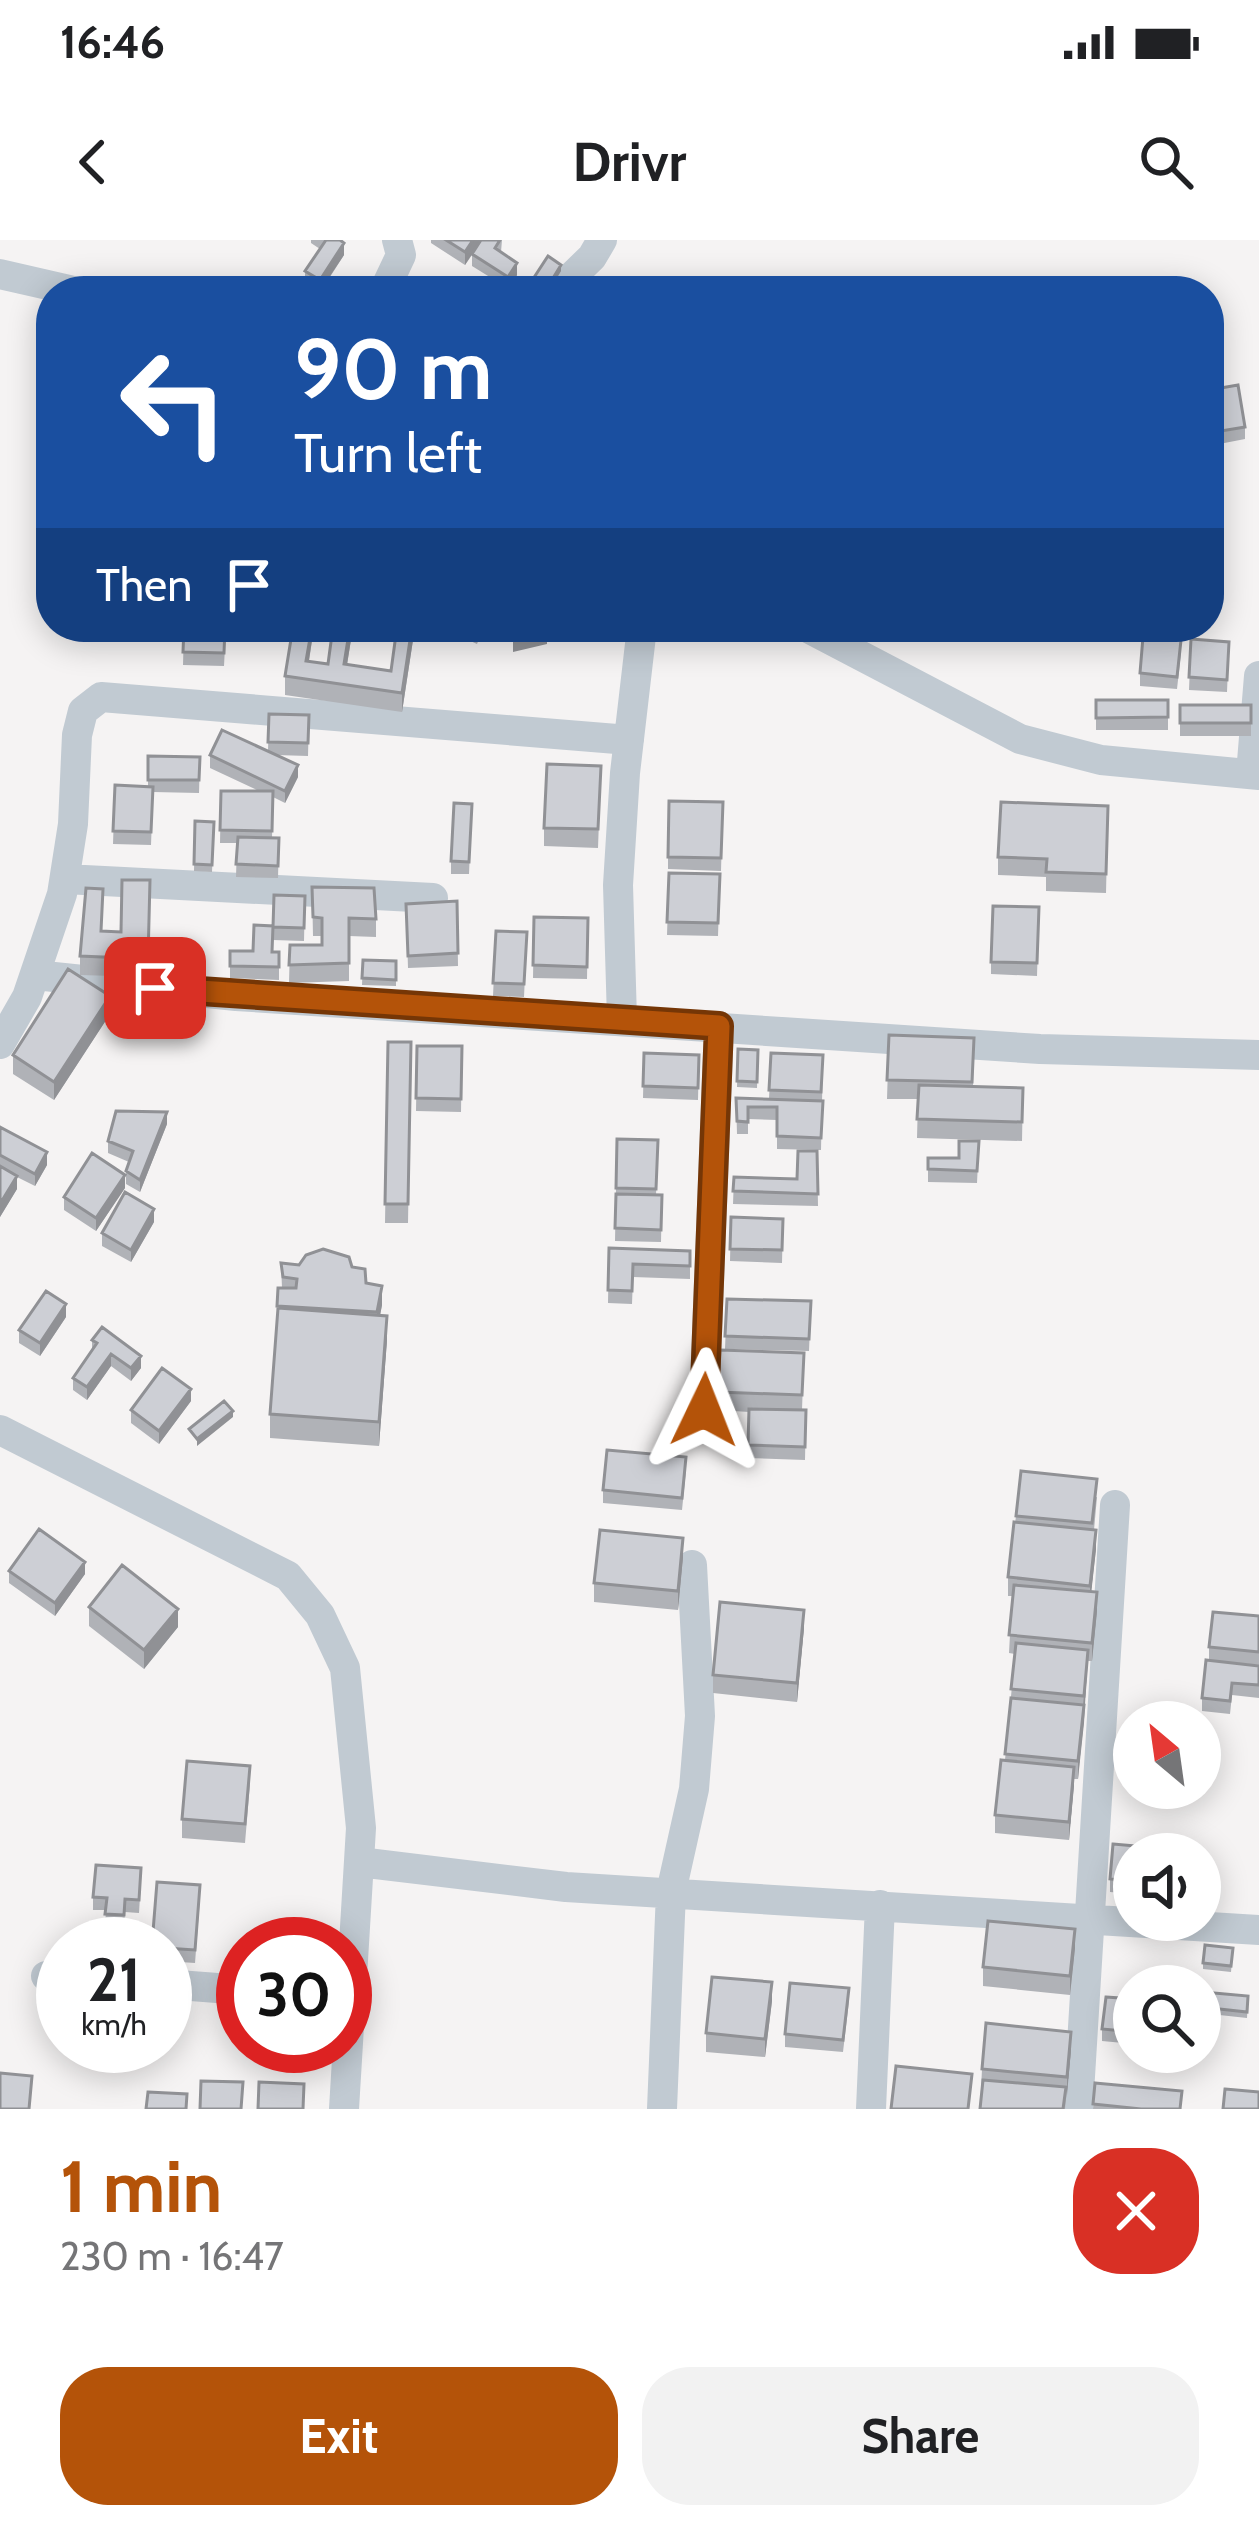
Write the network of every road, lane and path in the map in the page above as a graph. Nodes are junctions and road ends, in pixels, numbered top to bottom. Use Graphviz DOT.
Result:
graph roads {
  1 [pos="397,240"];
  2 [pos="602,240"];
  3 [pos="0,274"];
  4 [pos="391,276"];
  5 [pos="572,276"];
  6 [pos="36,282"];
  7 [pos="639,642"];
  8 [pos="835,642"];
  9 [pos="1259,676"];
  10 [pos="629,740"];
  11 [pos="1255,774"];
  12 [pos="65,878"];
  13 [pos="433,898"];
  14 [pos="35,975"];
  15 [pos="622,1019"];
  16 [pos="719,1026"];
  17 [pos="0,1044"];
  18 [pos="1259,1054"];
  19 [pos="704,1410"];
  20 [pos="0,1430"];
  21 [pos="1115,1504"];
  22 [pos="692,1565"];
  23 [pos="359,1862"];
  24 [pos="671,1892"];
  25 [pos="880,1905"];
  26 [pos="355,1917"];
  27 [pos="1090,1917"];
  28 [pos="1259,1930"];
  29 [pos="345,2073"];
  30 [pos="344,2109"];
  31 [pos="662,2109"];
  32 [pos="871,2109"];
  33 [pos="1078,2109"];
  1 -- 4 [label="street"];
  2 -- 5 [label="street"];
  3 -- 6 [label="street"];
  7 -- 10 [label="street"];
  8 -- 11 [label="street"];
  9 -- 11 [label="street"];
  10 -- 12 [label="street"];
  10 -- 15 [label="street"];
  12 -- 13 [label="street"];
  12 -- 14 [label="street"];
  14 -- 15 [label="street"];
  14 -- 17 [label="street"];
  15 -- 16 [label="street"];
  16 -- 18 [label="street"];
  16 -- 19 [label="street"];
  20 -- 23 [label="street"];
  21 -- 27 [label="street"];
  22 -- 24 [label="street"];
  23 -- 24 [label="street"];
  23 -- 26 [label="street"];
  24 -- 25 [label="street"];
  24 -- 31 [label="street"];
  25 -- 27 [label="street"];
  25 -- 32 [label="street"];
  27 -- 28 [label="street"];
  27 -- 33 [label="street"];
  29 -- 30 [label="street"];
}
